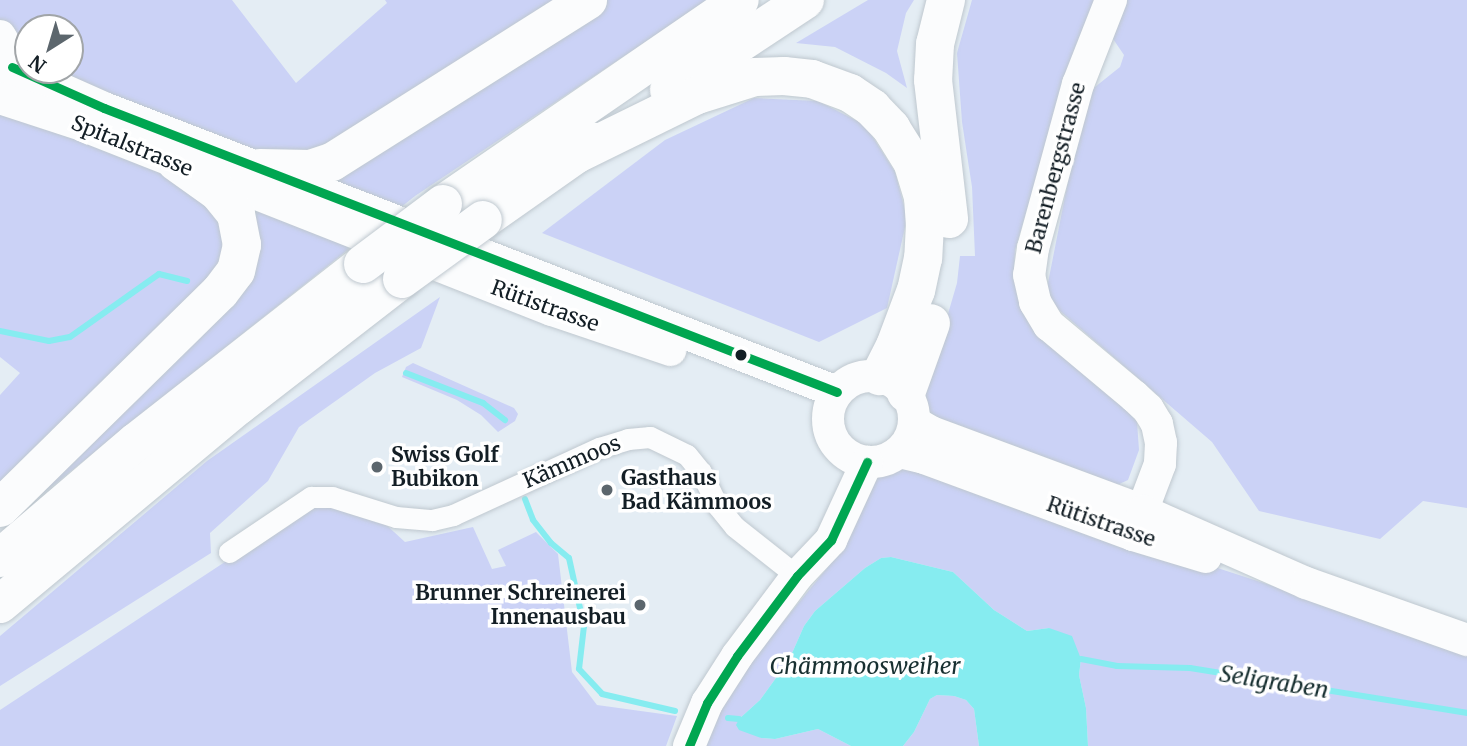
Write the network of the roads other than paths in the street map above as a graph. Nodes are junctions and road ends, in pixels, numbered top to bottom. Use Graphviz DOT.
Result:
graph roads {
  1 [pos="588,0"];
  2 [pos="740,0"];
  3 [pos="804,0"];
  4 [pos="946,0"];
  5 [pos="1111,0"];
  6 [pos="0,36"];
  7 [pos="6,80"];
  8 [pos="0,98"];
  9 [pos="572,157"];
  10 [pos="176,162"];
  11 [pos="269,181"];
  12 [pos="900,397"];
  13 [pos="833,402"];
  14 [pos="899,453"];
  15 [pos="856,458"];
  16 [pos="0,508"];
  17 [pos="1138,523"];
  18 [pos="229,552"];
  19 [pos="0,558"];
  20 [pos="797,576"];
  21 [pos="0,604"];
  22 [pos="1467,640"];
  23 [pos="690,746"];
  1 -- 11 [label="highway"];
  2 -- 19 [label="highway, bridge"];
  3 -- 9 [label="highway"];
  4 -- 12 [label="highway"];
  5 -- 17 [label="main road, Barenbergstrasse"];
  6 -- 7 [label="main road"];
  7 -- 11 [label="main road, Spitalstrasse"];
  8 -- 10 [label="main road, Spitalstrasse"];
  9 -- 12 [label="highway"];
  9 -- 21 [label="highway, bridge"];
  10 -- 11 [label="main road, Spitalstrasse"];
  10 -- 16 [label="highway"];
  11 -- 13 [label="main road, Rütistrasse"];
  12 -- 13 [label="main road"];
  12 -- 14 [label="main road"];
  12 -- 17 [label="main road, Rütistrasse"];
  13 -- 15 [label="main road"];
  14 -- 15 [label="main road"];
  14 -- 17 [label="main road, Rütistrasse"];
  15 -- 20 [label="main road"];
  17 -- 22 [label="main road, Rütistrasse"];
  18 -- 20 [label="street, Kämmoos"];
  20 -- 23 [label="main road"];
}
